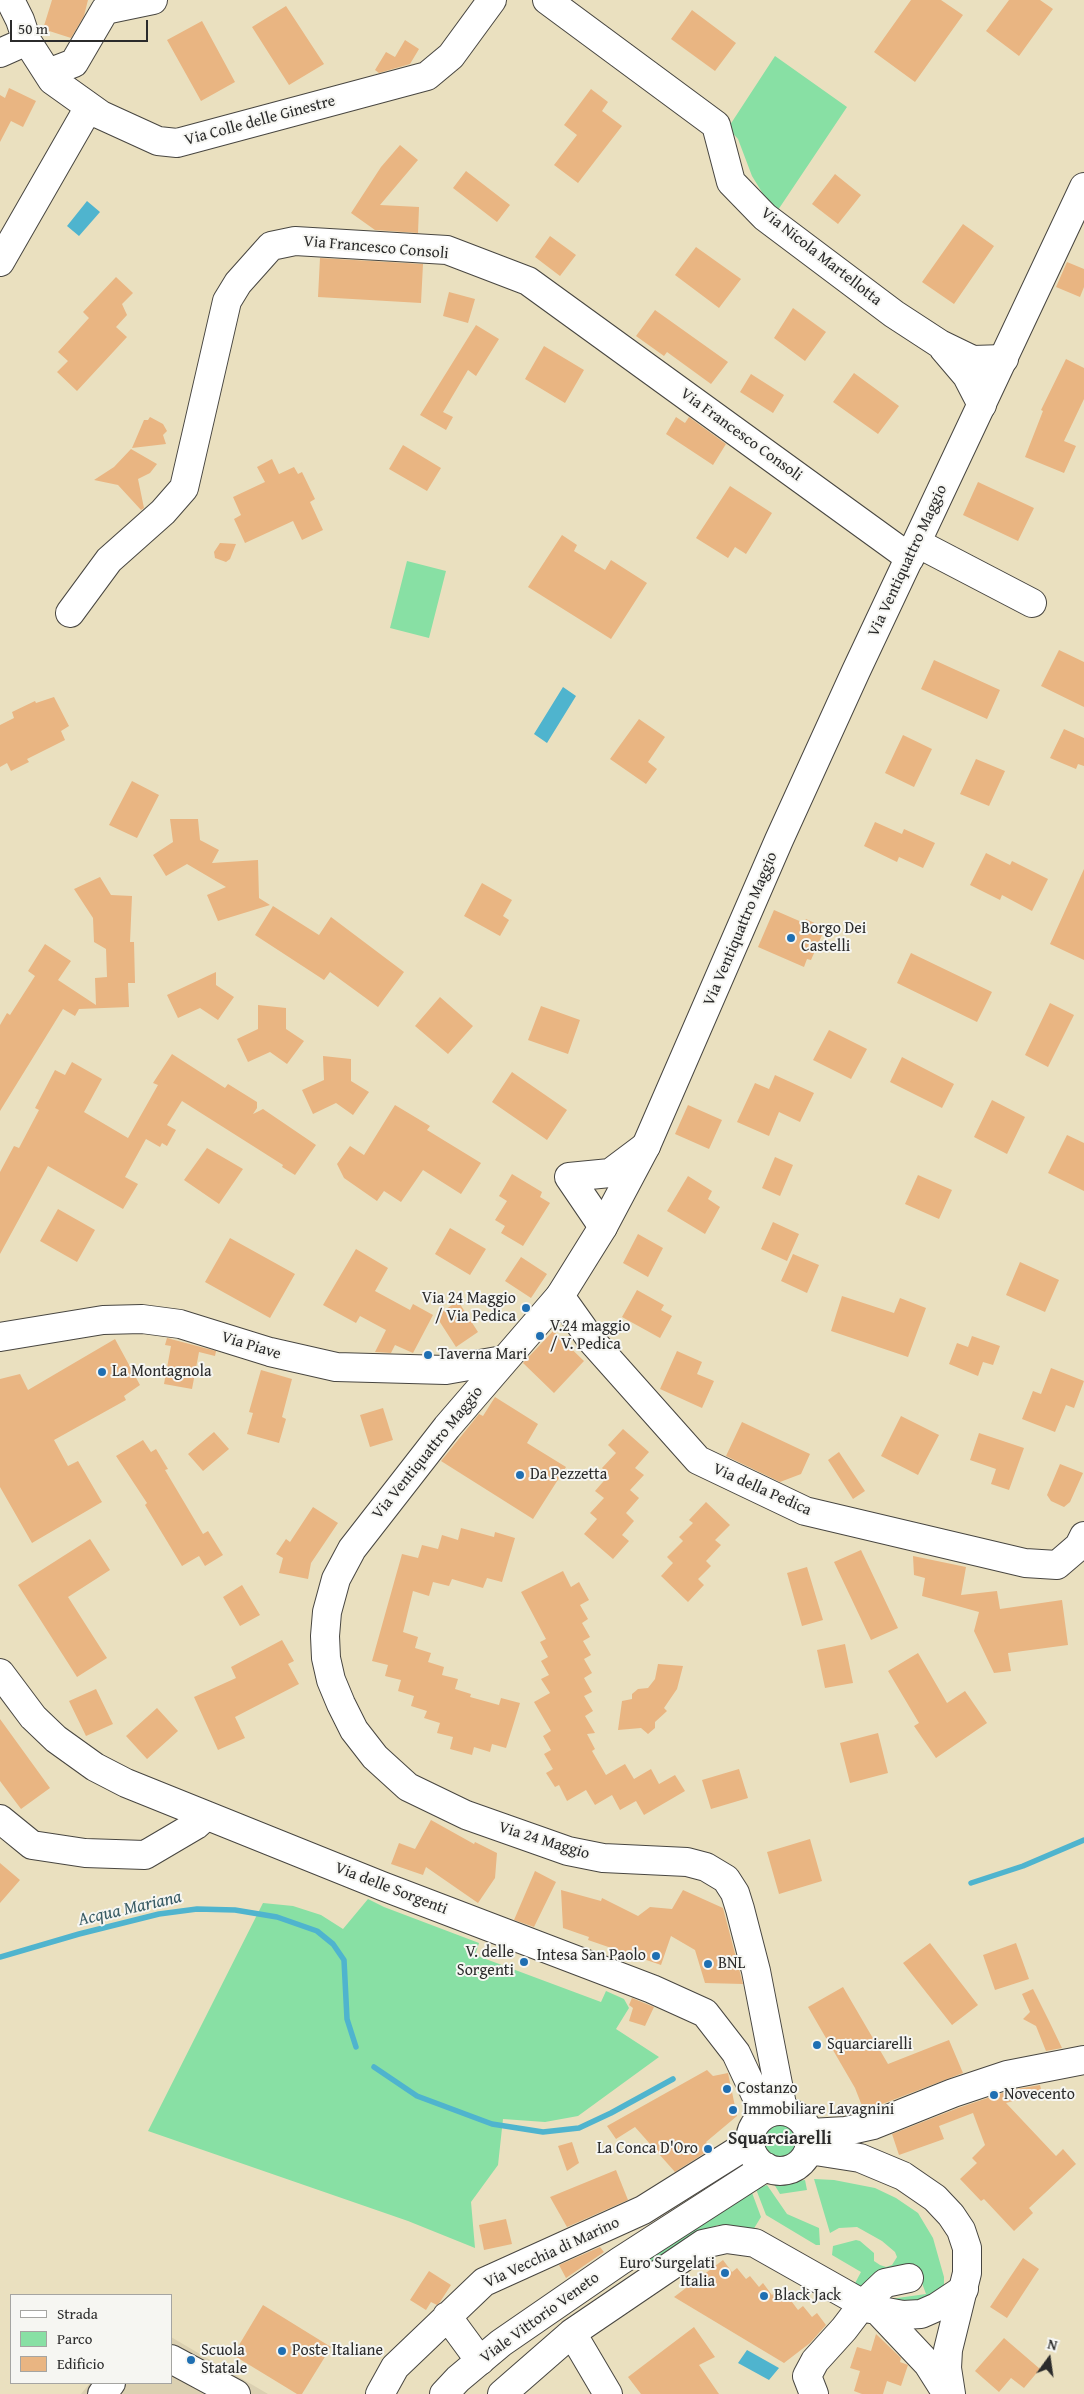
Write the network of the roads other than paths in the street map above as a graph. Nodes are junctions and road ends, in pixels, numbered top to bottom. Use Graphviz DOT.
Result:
graph roads {
  1 [pos="153,0"];
  2 [pos="492,0"];
  3 [pos="547,0"];
  4 [pos="20,15"];
  5 [pos="0,53"];
  6 [pos="48,73"];
  7 [pos="89,107"];
  8 [pos="1083,190"];
  9 [pos="0,262"];
  10 [pos="940,344"];
  11 [pos="1004,359"];
  12 [pos="982,404"];
  13 [pos="913,551"];
  14 [pos="1032,603"];
  15 [pos="70,613"];
  16 [pos="646,1146"];
  17 [pos="603,1227"];
  18 [pos="560,1296"];
  19 [pos="0,1337"];
  20 [pos="503,1360"];
  21 [pos="1084,1536"];
  22 [pos="325,1624"];
  23 [pos="0,1673"];
  24 [pos="206,1816"];
  25 [pos="0,1819"];
  26 [pos="1084,2060"];
  27 [pos="774,2113"];
  28 [pos="810,2141"];
  29 [pos="750,2143"];
  30 [pos="766,2167"];
  31 [pos="620,2261"];
  32 [pos="908,2278"];
  33 [pos="964,2289"];
  34 [pos="638,2290"];
  35 [pos="880,2314"];
  36 [pos="447,2316"];
  37 [pos="572,2333"];
  38 [pos="951,2335"];
  39 [pos="172,2360"];
  40 [pos="480,2361"];
  41 [pos="110,2384"];
  42 [pos="102,2394"];
  43 [pos="236,2394"];
  44 [pos="380,2394"];
  45 [pos="444,2394"];
  46 [pos="502,2394"];
  47 [pos="608,2394"];
  48 [pos="814,2394"];
  49 [pos="947,2394"];
  50 [pos="951,2394"];
  1 -- 6 [label="street"];
  2 -- 7 [label="street, Via Colle delle Ginestre"];
  3 -- 10 [label="street, Via Nicola Martellotta"];
  4 -- 5 [label="street, Via Colle delle Ginestre"];
  4 -- 6 [label="street, Via Colle delle Ginestre"];
  6 -- 7 [label="street, Via Colle delle Ginestre"];
  7 -- 9 [label="street"];
  8 -- 11 [label="street, Via Ventiquattro Maggio"];
  10 -- 11 [label="street"];
  10 -- 12 [label="street"];
  11 -- 12 [label="street, Via Ventiquattro Maggio"];
  12 -- 13 [label="street, Via Ventiquattro Maggio"];
  13 -- 14 [label="street, Via Francesco Consoli"];
  13 -- 15 [label="street, Via Francesco Consoli"];
  13 -- 16 [label="street, Via Ventiquattro Maggio"];
  16 -- 17 [label="street, Via Ventiquattro Maggio"];
  16 -- 17 [label="street"];
  17 -- 18 [label="street, Via Ventiquattro Maggio"];
  18 -- 20 [label="street, Via Ventiquattro Maggio"];
  18 -- 21 [label="street, Via della Pedica"];
  19 -- 20 [label="street, Via Piave"];
  20 -- 22 [label="street, Via Ventiquattro Maggio"];
  22 -- 27 [label="street, Via 24 Maggio"];
  23 -- 24 [label="street, Via delle Sorgenti"];
  24 -- 25 [label="street"];
  24 -- 27 [label="street, Via delle Sorgenti"];
  26 -- 28 [label="street"];
  27 -- 28 [label="street"];
  27 -- 29 [label="street"];
  28 -- 30 [label="street"];
  28 -- 33 [label="street"];
  29 -- 30 [label="street"];
  29 -- 36 [label="street, Via Vecchia di Marino"];
  30 -- 31 [label="street, Viale Vittorio Veneto"];
  31 -- 34 [label="street"];
  31 -- 40 [label="street, Viale Vittorio Veneto"];
  32 -- 35 [label="street"];
  33 -- 35 [label="street"];
  33 -- 38 [label="street"];
  34 -- 35 [label="street"];
  34 -- 37 [label="street"];
  35 -- 38 [label="street"];
  35 -- 48 [label="street"];
  35 -- 49 [label="street"];
  36 -- 40 [label="street"];
  36 -- 44 [label="street, Via Vecchia di Marino"];
  37 -- 46 [label="street"];
  37 -- 47 [label="street"];
  38 -- 50 [label="street"];
  39 -- 43 [label="street"];
  40 -- 45 [label="street, Viale Vittorio Veneto"];
  41 -- 42 [label="street"];
}
